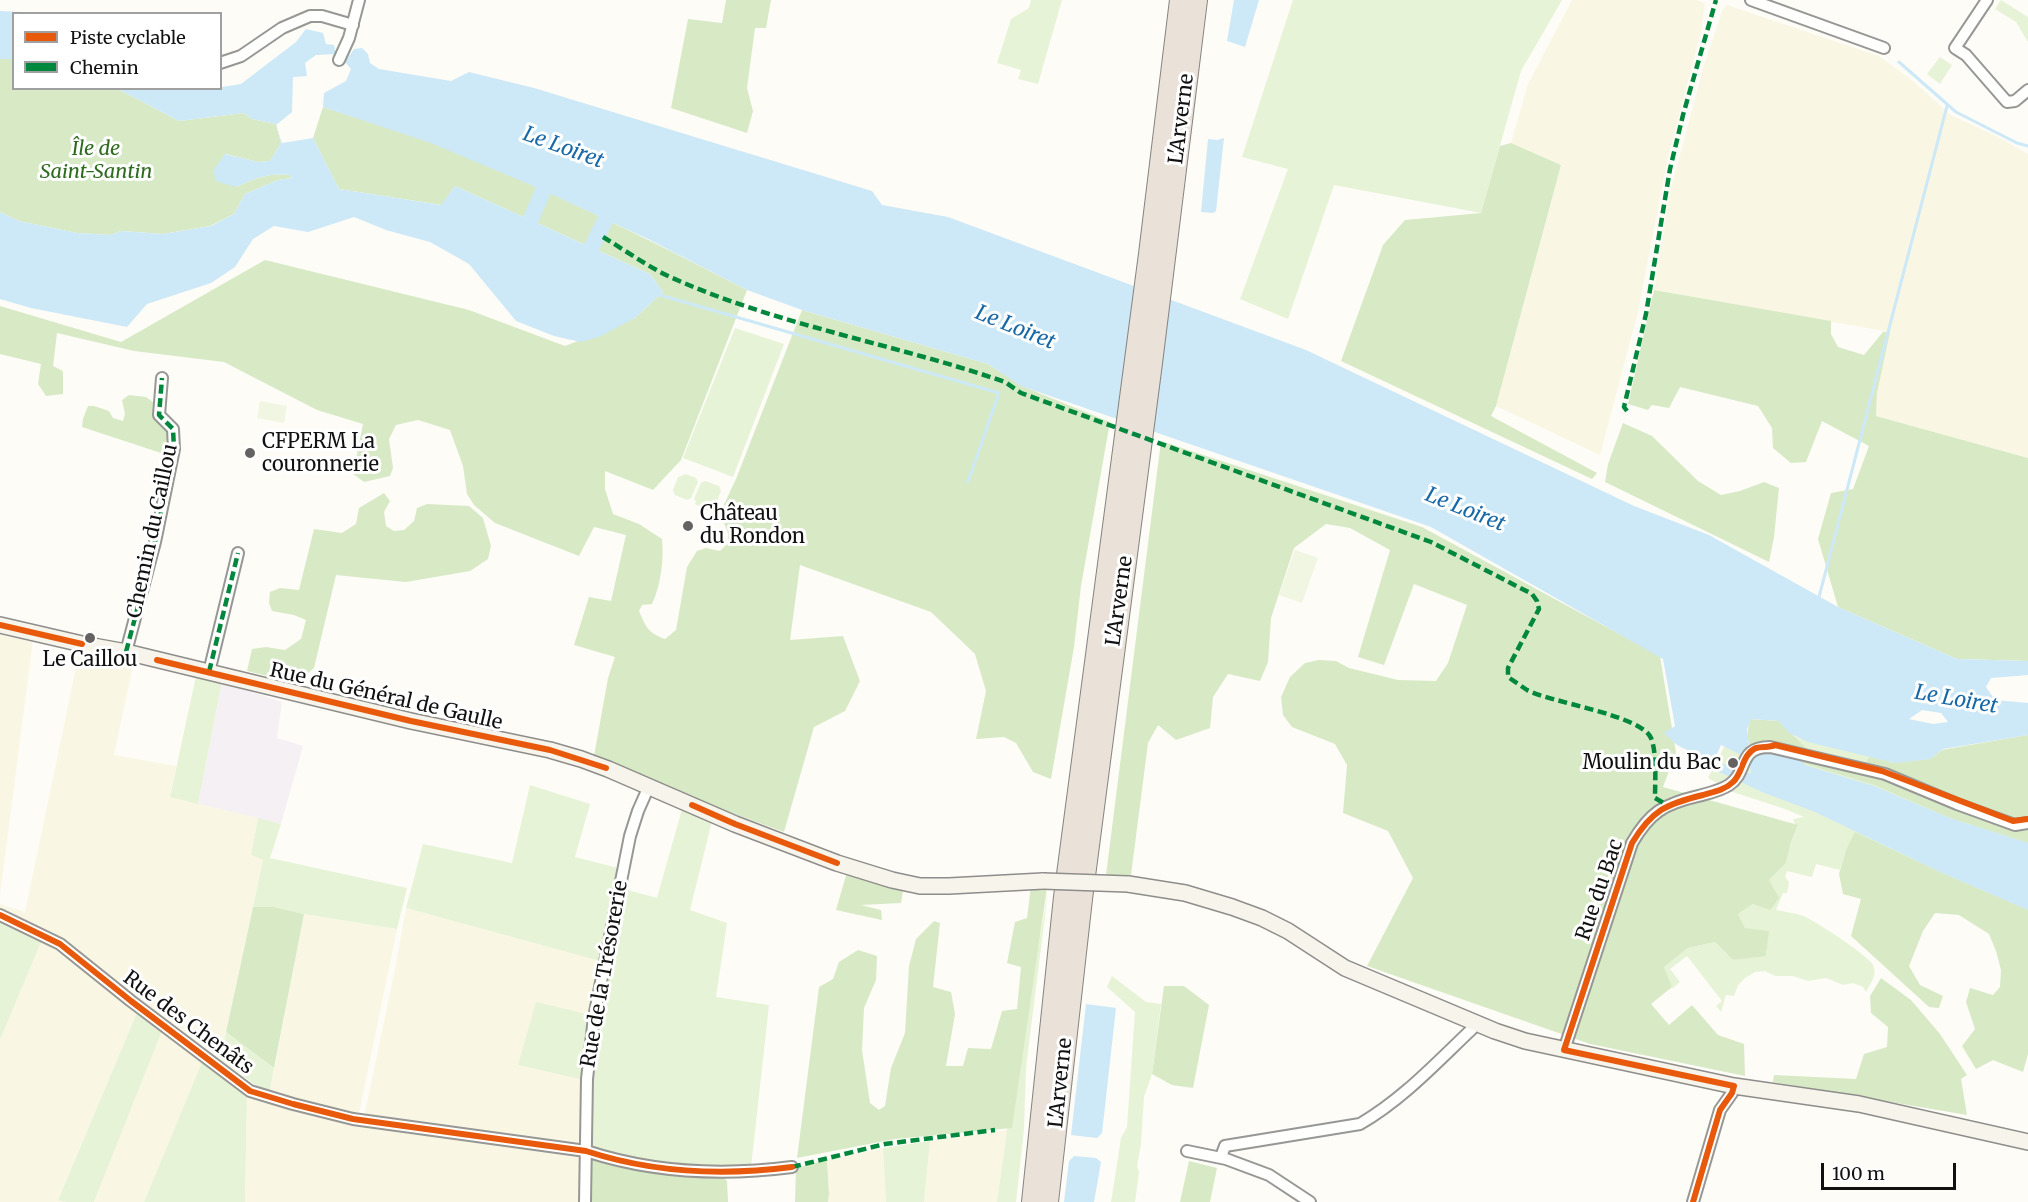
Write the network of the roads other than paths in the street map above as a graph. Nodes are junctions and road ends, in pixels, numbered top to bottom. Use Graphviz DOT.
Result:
graph roads {
  1 [pos="359,0"];
  2 [pos="1180,0"];
  3 [pos="1197,0"];
  4 [pos="1751,0"];
  5 [pos="1987,0"];
  6 [pos="353,25"];
  7 [pos="1884,48"];
  8 [pos="339,60"];
  9 [pos="222,62"];
  10 [pos="2028,90"];
  11 [pos="1158,255"];
  12 [pos="162,378"];
  13 [pos="1131,458"];
  14 [pos="238,553"];
  15 [pos="0,624"];
  16 [pos="126,652"];
  17 [pos="208,672"];
  18 [pos="649,786"];
  19 [pos="2028,823"];
  20 [pos="0,915"];
  21 [pos="1474,1022"];
  22 [pos="1564,1050"];
  23 [pos="1734,1086"];
  24 [pos="2028,1142"];
  25 [pos="1187,1150"];
  26 [pos="586,1151"];
  27 [pos="1221,1158"];
  28 [pos="792,1167"];
  29 [pos="585,1202"];
  30 [pos="1032,1202"];
  31 [pos="1048,1202"];
  32 [pos="1310,1202"];
  33 [pos="1693,1202"];
  1 -- 6 [label="street"];
  2 -- 11 [label="highway, L'Arverne"];
  3 -- 11 [label="highway, L'Arverne"];
  4 -- 7 [label="street"];
  5 -- 10 [label="street"];
  6 -- 8 [label="street"];
  6 -- 9 [label="street"];
  11 -- 13 [label="highway, L'Arverne"];
  12 -- 16 [label="street, Chemin du Caillou"];
  13 -- 30 [label="highway, L'Arverne"];
  13 -- 31 [label="highway, L'Arverne"];
  14 -- 17 [label="street"];
  15 -- 16 [label="main road, Rue du Général de Gaulle"];
  16 -- 17 [label="main road, Rue du Général de Gaulle"];
  17 -- 18 [label="main road, Rue du Général de Gaulle"];
  18 -- 21 [label="main road, Rue du Général de Gaulle, bridge"];
  18 -- 26 [label="street, Rue de la Trésorerie"];
  19 -- 22 [label="street, Rue du Bac"];
  20 -- 26 [label="street, Rue des Chenâts"];
  21 -- 22 [label="main road, Rue du Général de Gaulle"];
  21 -- 27 [label="street"];
  22 -- 23 [label="main road, Rue du Général de Gaulle"];
  23 -- 24 [label="main road, Rue du Général de Gaulle"];
  23 -- 33 [label="street"];
  25 -- 27 [label="street"];
  26 -- 28 [label="street, Rue des Chenâts"];
  26 -- 29 [label="street, Rue de la Trésorerie"];
  27 -- 32 [label="street"];
}
